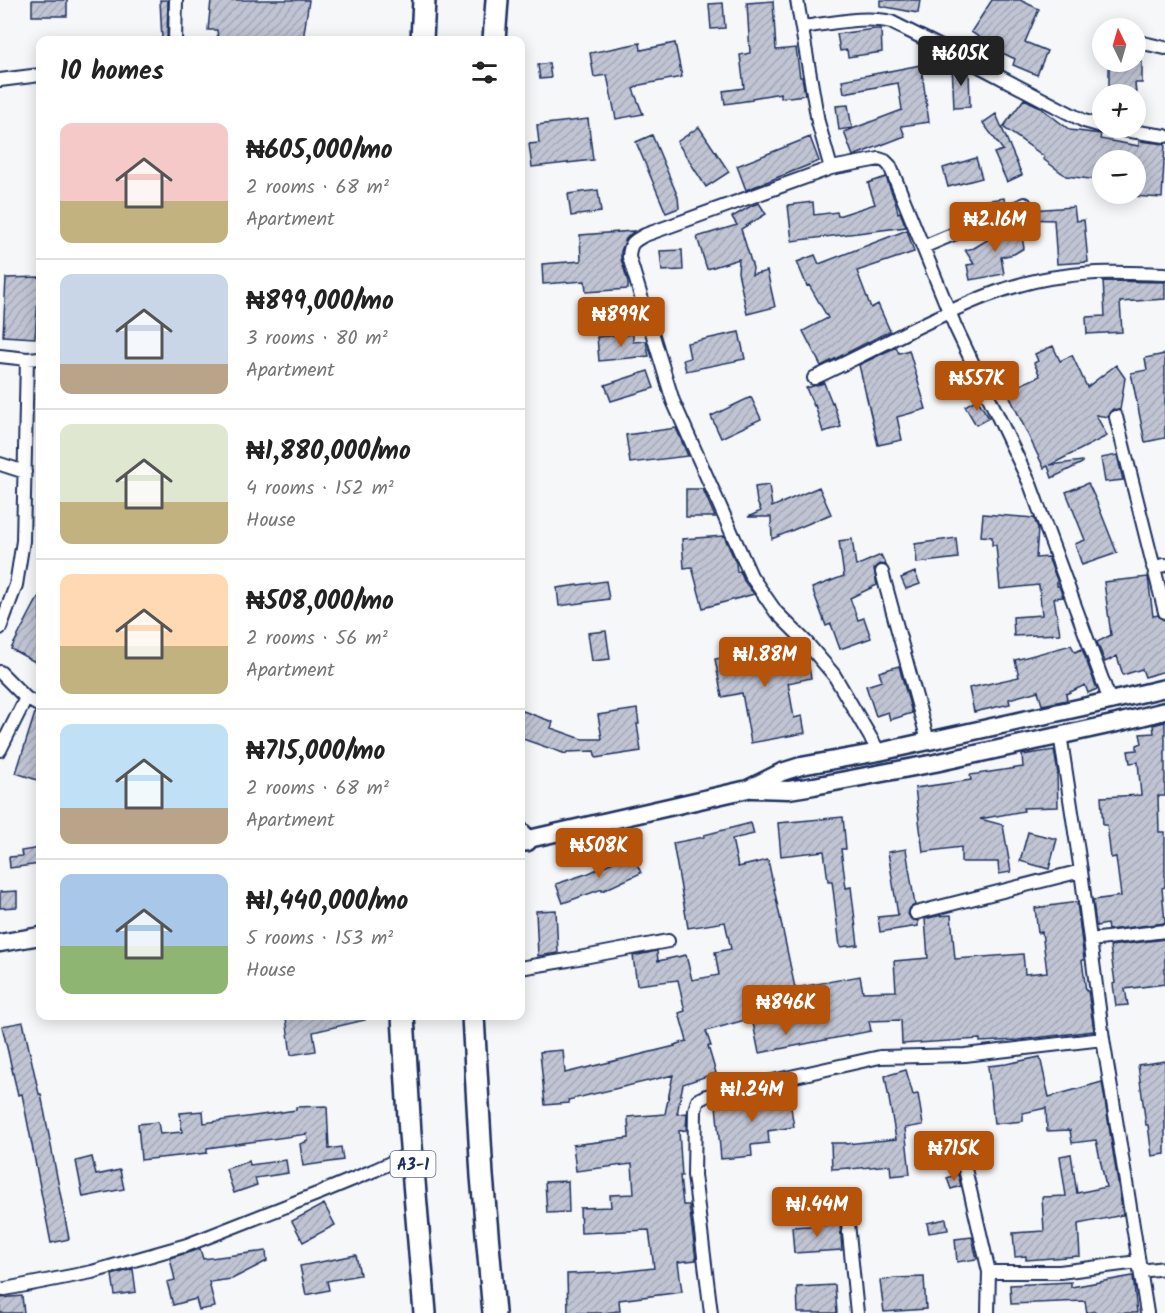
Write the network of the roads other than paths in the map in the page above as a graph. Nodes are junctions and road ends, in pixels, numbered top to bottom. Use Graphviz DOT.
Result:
graph roads {
  1 [pos="176,0"];
  2 [pos="424,0"];
  3 [pos="496,0"];
  4 [pos="797,0"];
  5 [pos="802,27"];
  6 [pos="176,36"];
  7 [pos="422,36"];
  8 [pos="494,36"];
  9 [pos="1146,44"];
  10 [pos="1165,48"];
  11 [pos="36,76"];
  12 [pos="0,80"];
  13 [pos="1092,123"];
  14 [pos="1146,133"];
  15 [pos="1165,136"];
  16 [pos="831,168"];
  17 [pos="1025,204"];
  18 [pos="923,247"];
  19 [pos="1165,274"];
  20 [pos="949,312"];
  21 [pos="0,356"];
  22 [pos="36,358"];
  23 [pos="27,359"];
  24 [pos="814,378"];
  25 [pos="1116,417"];
  26 [pos="0,464"];
  27 [pos="25,472"];
  28 [pos="1159,566"];
  29 [pos="882,572"];
  30 [pos="1165,612"];
  31 [pos="0,628"];
  32 [pos="0,672"];
  33 [pos="1165,688"];
  34 [pos="26,698"];
  35 [pos="1110,701"];
  36 [pos="36,704"];
  37 [pos="1165,711"];
  38 [pos="1060,734"];
  39 [pos="928,741"];
  40 [pos="0,750"];
  41 [pos="879,752"];
  42 [pos="748,789"];
  43 [pos="525,837"];
  44 [pos="1081,871"];
  45 [pos="916,913"];
  46 [pos="1165,931"];
  47 [pos="36,937"];
  48 [pos="1090,940"];
  49 [pos="668,941"];
  50 [pos="0,943"];
  51 [pos="525,967"];
  52 [pos="403,1020"];
  53 [pos="474,1020"];
  54 [pos="1103,1039"];
  55 [pos="959,1143"];
  56 [pos="412,1153"];
  57 [pos="846,1203"];
  58 [pos="1139,1266"];
  59 [pos="1165,1268"];
  60 [pos="989,1272"];
  61 [pos="0,1290"];
  62 [pos="425,1313"];
  63 [pos="494,1313"];
  64 [pos="711,1313"];
  65 [pos="857,1313"];
  66 [pos="988,1313"];
  67 [pos="1147,1313"];
  1 -- 6 [label="street"];
  2 -- 7 [label="highway"];
  3 -- 8 [label="highway"];
  4 -- 5 [label="street"];
  5 -- 13 [label="street"];
  5 -- 16 [label="street"];
  9 -- 10 [label="street"];
  11 -- 12 [label="street"];
  14 -- 15 [label="street"];
  16 -- 18 [label="street"];
  16 -- 41 [label="street"];
  17 -- 18 [label="street"];
  18 -- 20 [label="street"];
  19 -- 20 [label="street"];
  20 -- 24 [label="street"];
  20 -- 35 [label="street"];
  21 -- 23 [label="street"];
  22 -- 23 [label="street"];
  23 -- 27 [label="street"];
  25 -- 28 [label="street"];
  26 -- 27 [label="street"];
  27 -- 31 [label="street"];
  28 -- 30 [label="street"];
  29 -- 39 [label="street"];
  32 -- 34 [label="street"];
  33 -- 35 [label="main road"];
  34 -- 36 [label="street"];
  34 -- 40 [label="street"];
  35 -- 39 [label="main road"];
  37 -- 38 [label="main road"];
  38 -- 42 [label="main road"];
  38 -- 44 [label="street"];
  39 -- 41 [label="main road"];
  41 -- 42 [label="main road"];
  42 -- 43 [label="main road"];
  44 -- 45 [label="street"];
  44 -- 48 [label="street"];
  46 -- 48 [label="street"];
  47 -- 50 [label="main road"];
  48 -- 54 [label="street"];
  49 -- 51 [label="street"];
  52 -- 56 [label="highway, A3-1"];
  53 -- 63 [label="highway"];
  54 -- 58 [label="street"];
  54 -- 64 [label="street"];
  55 -- 60 [label="street"];
  56 -- 61 [label="street"];
  56 -- 62 [label="highway, A3-1"];
  57 -- 65 [label="street"];
  58 -- 59 [label="street"];
  58 -- 60 [label="street"];
  58 -- 67 [label="street"];
  60 -- 66 [label="street"];
}
